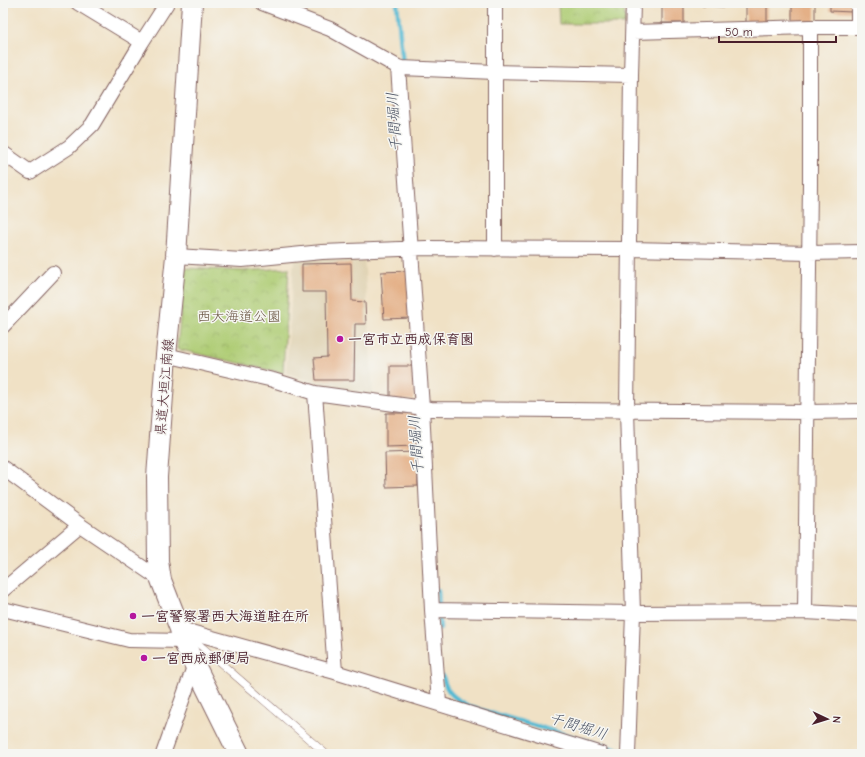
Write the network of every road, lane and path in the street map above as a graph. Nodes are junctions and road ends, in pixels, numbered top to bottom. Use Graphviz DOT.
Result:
graph roads {
  1 [pos="78,3"];
  2 [pos="168,3"];
  3 [pos="192,3"];
  4 [pos="262,3"];
  5 [pos="495,3"];
  6 [pos="633,3"];
  7 [pos="858,3"];
  8 [pos="810,27"];
  9 [pos="860,27"];
  10 [pos="633,32"];
  11 [pos="142,42"];
  12 [pos="405,68"];
  13 [pos="495,72"];
  14 [pos="631,75"];
  15 [pos="3,153"];
  16 [pos="417,248"];
  17 [pos="495,249"];
  18 [pos="630,249"];
  19 [pos="862,252"];
  20 [pos="809,253"];
  21 [pos="176,256"];
  22 [pos="53,273"];
  23 [pos="3,326"];
  24 [pos="166,355"];
  25 [pos="315,393"];
  26 [pos="427,408"];
  27 [pos="627,410"];
  28 [pos="862,411"];
  29 [pos="808,412"];
  30 [pos="3,468"];
  31 [pos="80,525"];
  32 [pos="161,580"];
  33 [pos="3,590"];
  34 [pos="3,609"];
  35 [pos="439,610"];
  36 [pos="805,612"];
  37 [pos="633,614"];
  38 [pos="862,615"];
  39 [pos="182,635"];
  40 [pos="195,664"];
  41 [pos="335,672"];
  42 [pos="439,703"];
  43 [pos="628,751"];
  44 [pos="163,754"];
  45 [pos="239,754"];
  46 [pos="326,754"];
  47 [pos="601,754"];
  1 -- 11 [label="street"];
  2 -- 11 [label="street"];
  3 -- 21 [label="main road, 県道大垣江南線"];
  4 -- 12 [label="street"];
  5 -- 13 [label="street"];
  6 -- 10 [label="street"];
  7 -- 9 [label="street"];
  8 -- 9 [label="street"];
  8 -- 10 [label="street"];
  8 -- 20 [label="street"];
  10 -- 14 [label="street"];
  11 -- 15 [label="street"];
  12 -- 13 [label="street"];
  12 -- 16 [label="street"];
  13 -- 14 [label="street"];
  13 -- 17 [label="street"];
  14 -- 18 [label="street"];
  16 -- 17 [label="street"];
  16 -- 21 [label="street"];
  16 -- 26 [label="street"];
  17 -- 18 [label="street"];
  18 -- 20 [label="street"];
  18 -- 27 [label="street"];
  19 -- 20 [label="street"];
  20 -- 29 [label="street"];
  21 -- 24 [label="main road, 県道大垣江南線"];
  22 -- 23 [label="street"];
  24 -- 25 [label="street"];
  24 -- 32 [label="main road, 県道大垣江南線"];
  25 -- 26 [label="street"];
  25 -- 41 [label="street"];
  26 -- 27 [label="street"];
  26 -- 35 [label="street"];
  27 -- 29 [label="street"];
  27 -- 37 [label="street"];
  28 -- 29 [label="street"];
  29 -- 36 [label="street"];
  30 -- 31 [label="street"];
  31 -- 32 [label="street"];
  31 -- 33 [label="street"];
  32 -- 39 [label="main road, 県道大垣江南線"];
  34 -- 39 [label="street"];
  35 -- 37 [label="street"];
  35 -- 42 [label="street"];
  36 -- 37 [label="street"];
  36 -- 38 [label="street"];
  37 -- 43 [label="street"];
  39 -- 40 [label="main road, 県道大垣江南線"];
  39 -- 41 [label="street"];
  39 -- 46 [label="lane"];
  40 -- 44 [label="street"];
  40 -- 45 [label="main road, 県道大垣江南線"];
  41 -- 42 [label="street"];
  42 -- 47 [label="street"];
}
